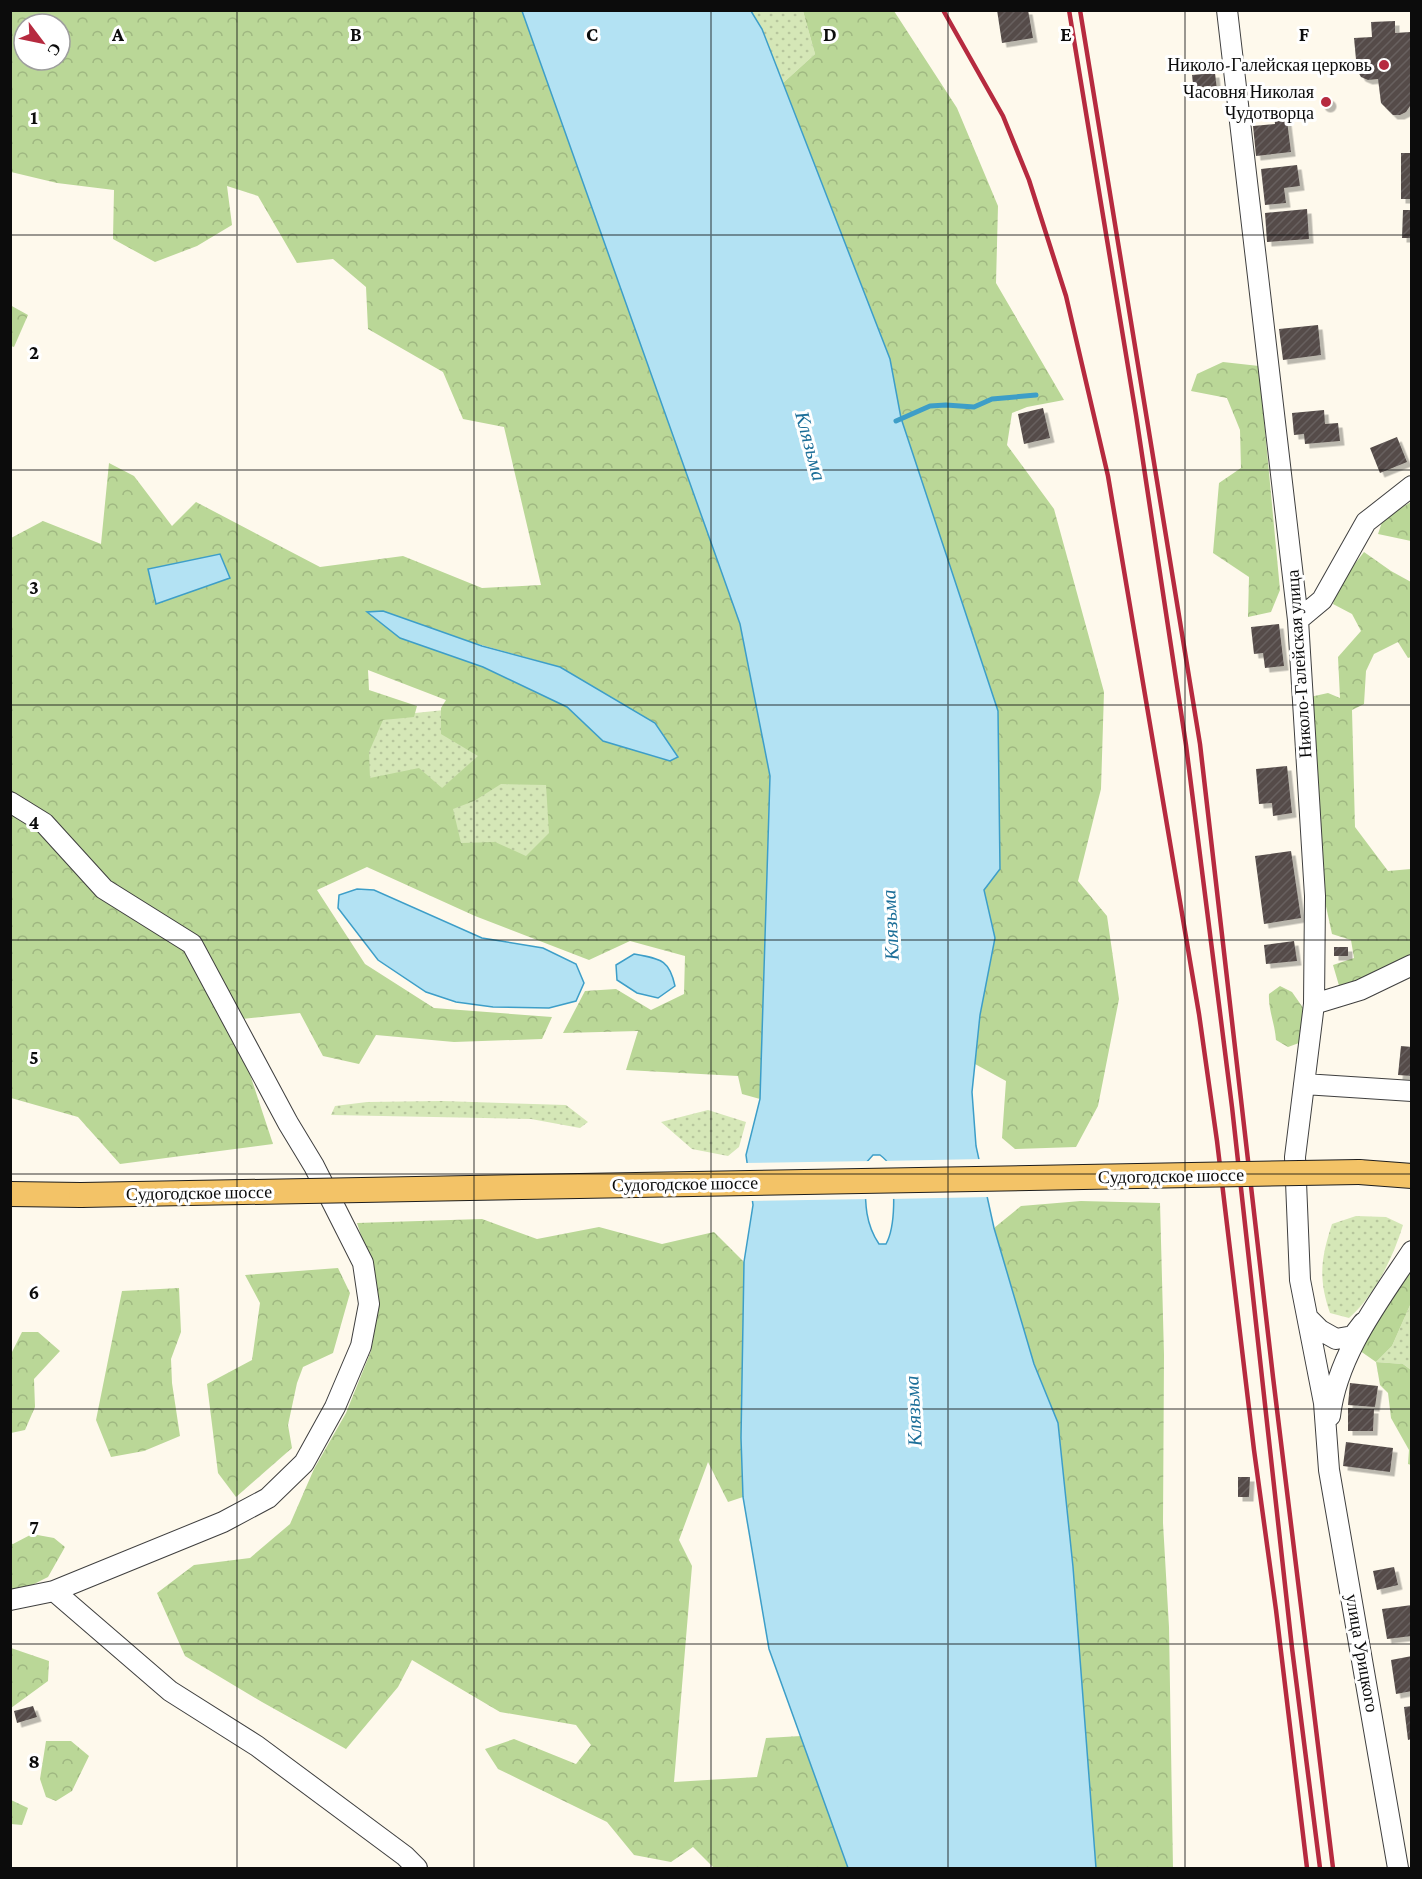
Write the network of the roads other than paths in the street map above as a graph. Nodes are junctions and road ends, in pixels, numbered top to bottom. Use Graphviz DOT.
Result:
graph roads {
  1 [pos="1231,13"];
  2 [pos="1412,486"];
  3 [pos="1298,620"];
  4 [pos="10,802"];
  5 [pos="1412,965"];
  6 [pos="1314,1004"];
  7 [pos="1304,1084"];
  8 [pos="1412,1091"];
  9 [pos="1412,1176"];
  10 [pos="10,1194"];
  11 [pos="1412,1251"];
  12 [pos="1372,1312"];
  13 [pos="1308,1318"];
  14 [pos="1328,1437"];
  15 [pos="54,1591"];
  16 [pos="10,1600"];
  17 [pos="417,1869"];
  18 [pos="1398,1869"];
  1 -- 3 [label="street, Николо-Галейская улица"];
  2 -- 3 [label="street"];
  3 -- 6 [label="street, Николо-Галейская улица"];
  4 -- 15 [label="street"];
  5 -- 6 [label="street"];
  6 -- 7 [label="street, Николо-Галейская улица"];
  7 -- 8 [label="street"];
  7 -- 13 [label="street, Николо-Галейская улица"];
  9 -- 10 [label="main road, Судогодское шоссе, bridge"];
  11 -- 12 [label="street, улица Урицкого"];
  12 -- 13 [label="street, улица Урицкого"];
  12 -- 14 [label="street, улица Урицкого"];
  13 -- 14 [label="street, улица Урицкого"];
  14 -- 18 [label="street, улица Урицкого"];
  15 -- 16 [label="street"];
  15 -- 17 [label="street"];
}
